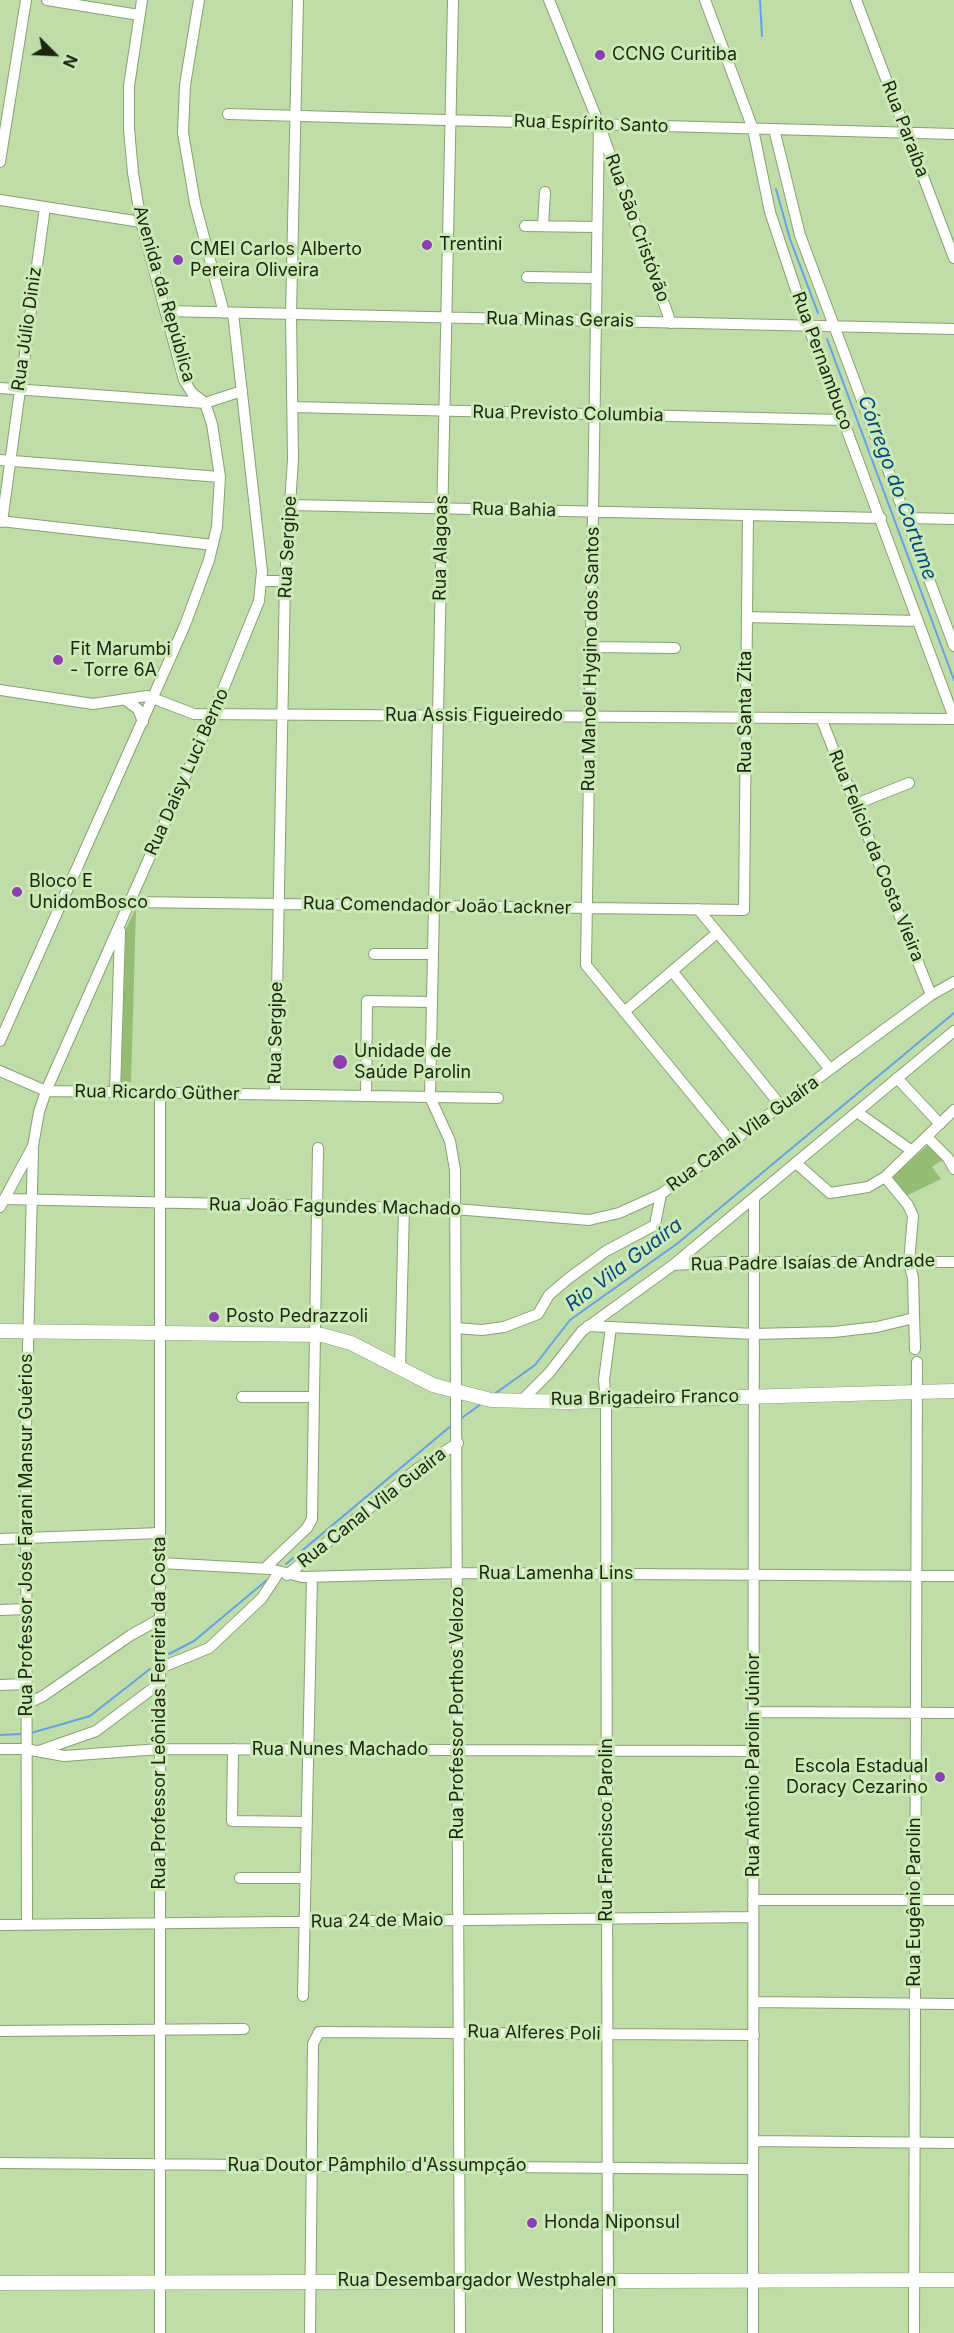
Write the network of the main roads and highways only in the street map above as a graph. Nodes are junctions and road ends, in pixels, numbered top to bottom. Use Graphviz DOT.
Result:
graph roads {
  1 [pos="0,1331"];
  2 [pos="954,1391"];
  3 [pos="954,2280"];
  4 [pos="0,2283"];
  1 -- 2 [label="main road, Rua Brigadeiro Franco"];
  3 -- 4 [label="main road, Rua Desembargador Westphalen"];
}
